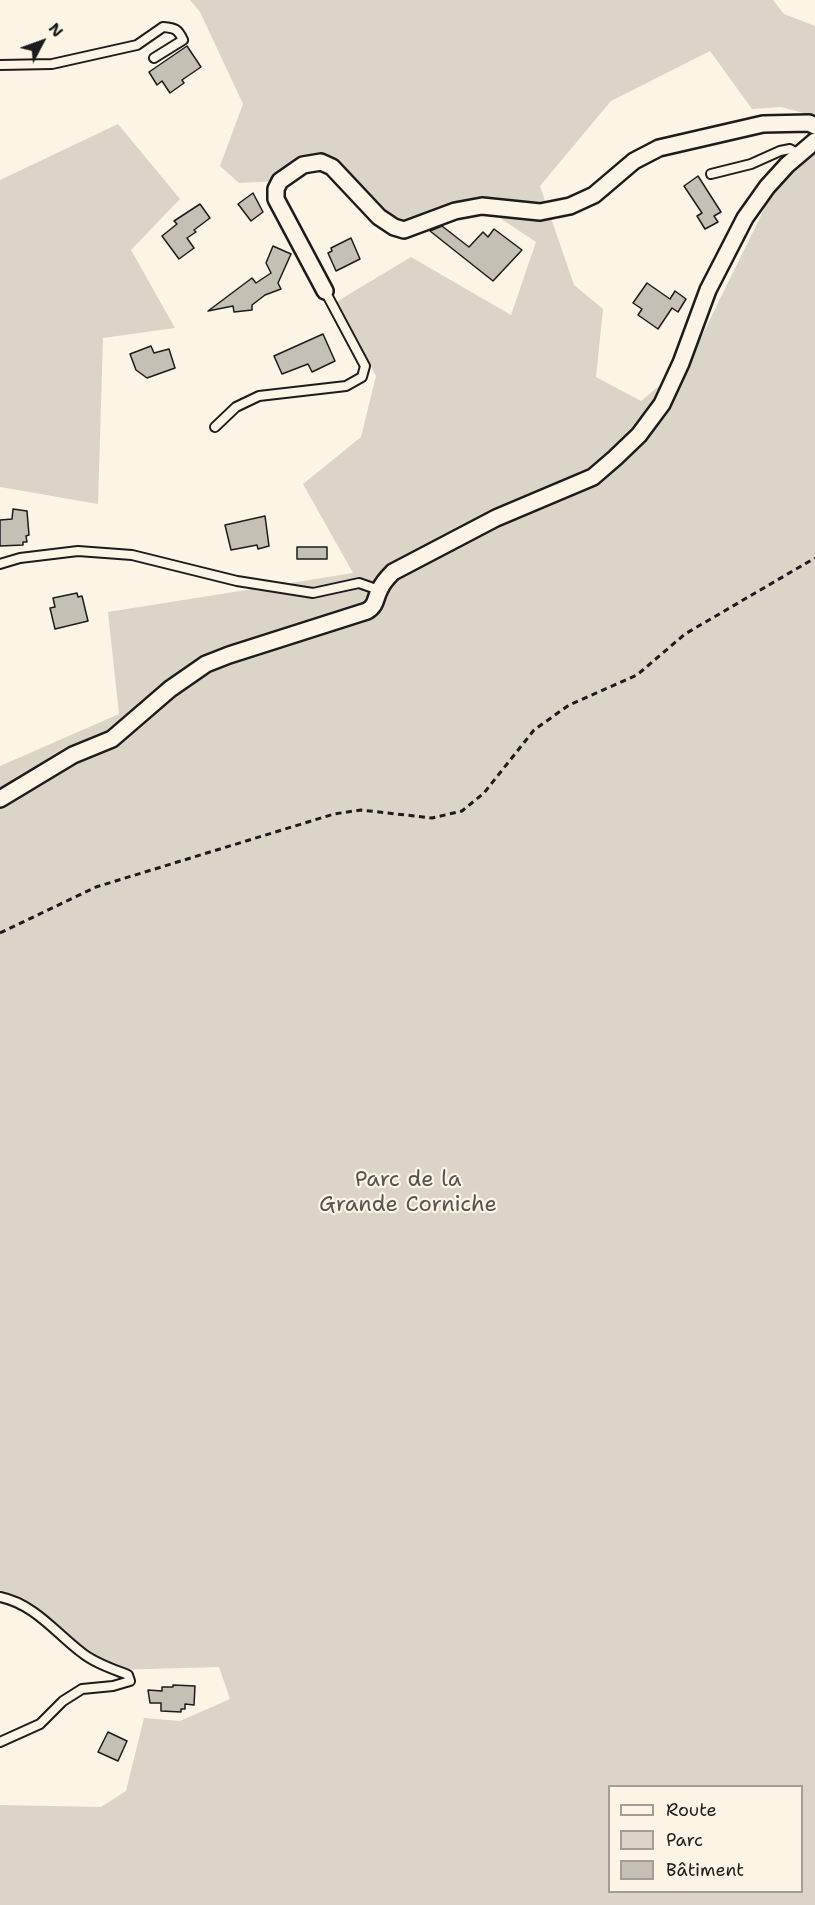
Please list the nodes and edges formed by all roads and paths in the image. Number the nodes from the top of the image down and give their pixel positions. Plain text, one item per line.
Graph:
1 (154, 58) dead end
2 (0, 65) edge
3 (815, 126) edge
4 (815, 141) edge
5 (798, 153) junction
6 (711, 174) dead end
7 (325, 291) joint
8 (215, 427) dead end
9 (815, 558) edge
10 (0, 564) edge
11 (379, 590) junction
12 (0, 799) edge
13 (0, 933) edge
14 (0, 1597) edge
15 (0, 1742) edge

1 - 2 lane
3 - 7 street
4 - 5 street
5 - 6 lane
5 - 11 street
7 - 8 lane
9 - 13 path
10 - 11 lane
11 - 12 street
14 - 15 lane

